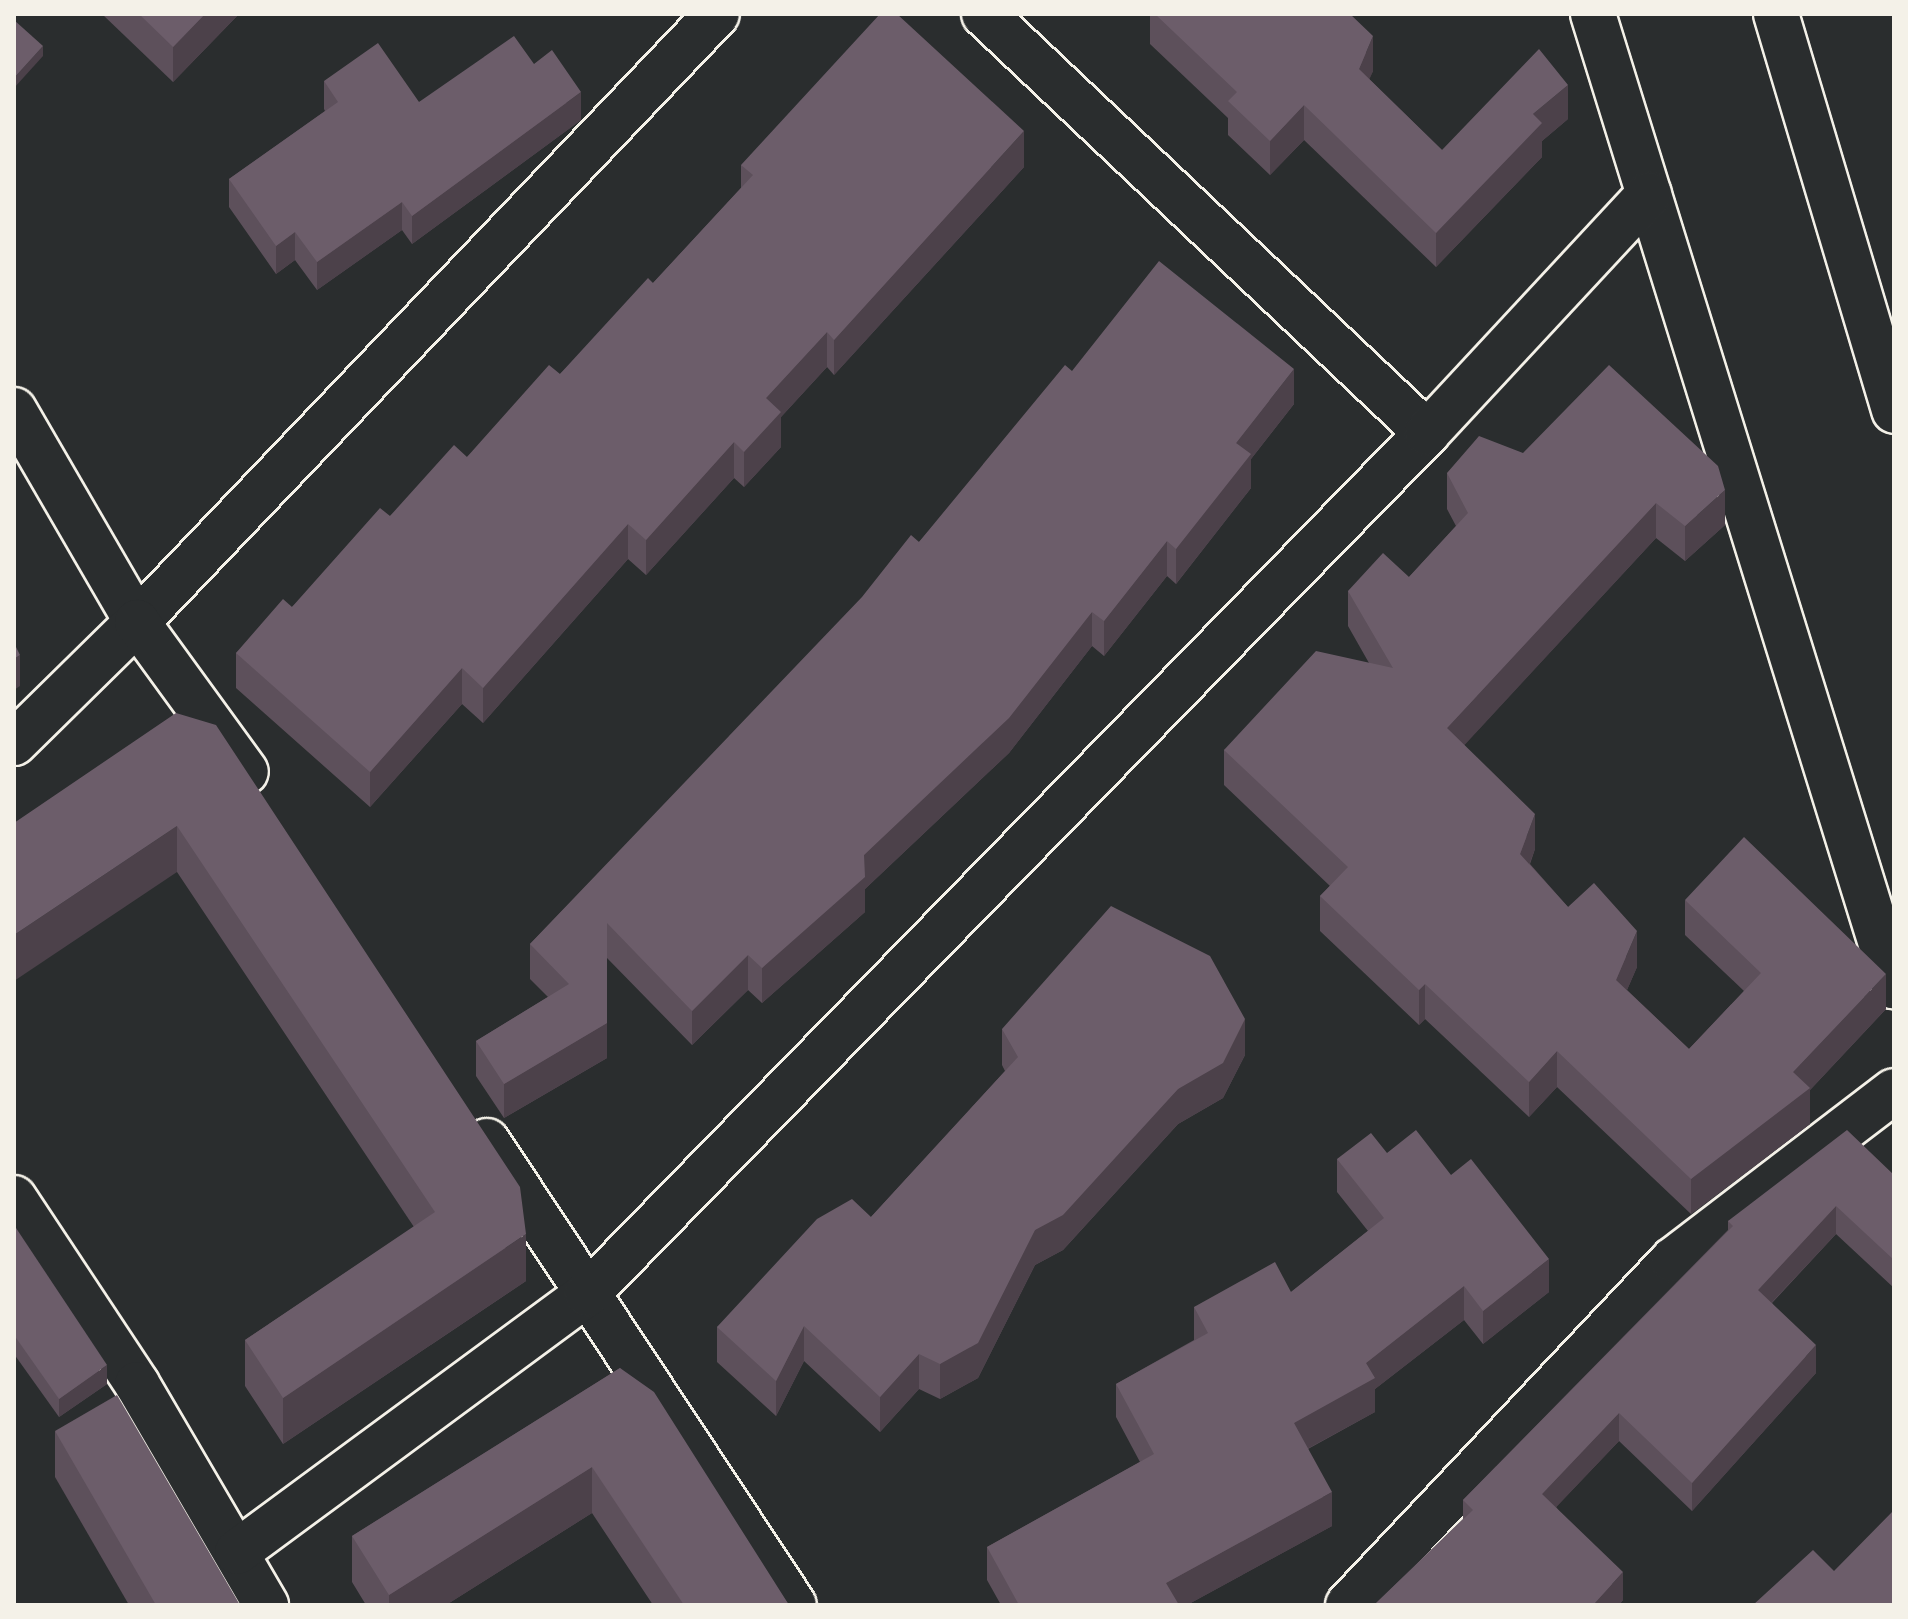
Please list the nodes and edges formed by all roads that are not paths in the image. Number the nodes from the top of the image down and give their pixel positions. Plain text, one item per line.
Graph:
1 (717, 14) edge
2 (984, 14) edge
3 (1593, 14) edge
4 (1776, 14) edge
5 (1649, 194) junction
6 (14, 410) edge
7 (1894, 411) edge
8 (1427, 433) junction
9 (137, 622) junction
10 (14, 743) edge
11 (269, 807) edge
12 (1894, 986) edge
13 (1894, 1091) edge
14 (467, 1110) edge
15 (14, 1198) edge
16 (587, 1294) junction
17 (237, 1552) junction
18 (266, 1605) edge
19 (794, 1605) edge
20 (1348, 1605) edge

1 - 9 street
2 - 8 street
3 - 5 street
4 - 7 street
5 - 8 street
5 - 12 street
6 - 9 street
8 - 16 street
9 - 10 street
9 - 11 street
13 - 20 street
14 - 16 street
15 - 17 street
16 - 17 street
16 - 19 street
17 - 18 street

